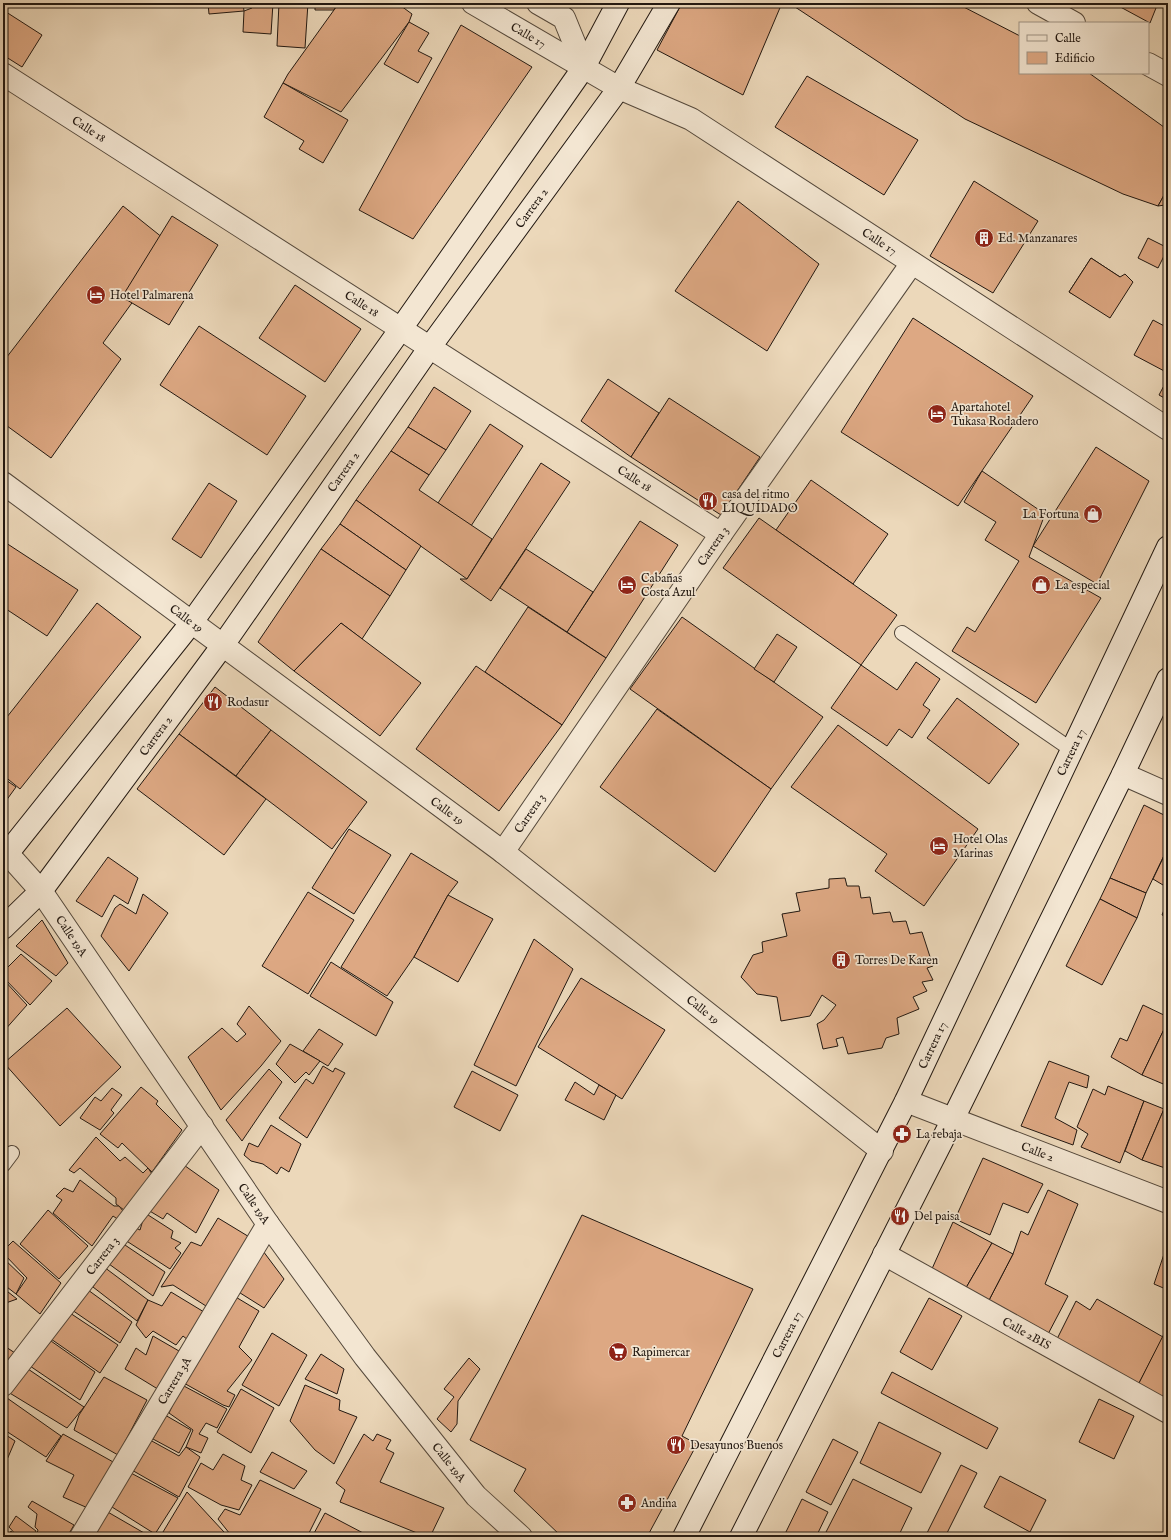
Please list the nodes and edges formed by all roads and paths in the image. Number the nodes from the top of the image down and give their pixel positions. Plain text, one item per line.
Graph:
1 (473, 3) edge
2 (538, 3) edge
3 (618, 3) edge
4 (669, 3) edge
5 (1038, 3) edge
6 (1072, 22) edge
7 (1149, 65) edge
8 (584, 67) junction
9 (3, 74) edge
10 (1168, 75) edge
11 (619, 88) junction
12 (912, 263) junction
13 (400, 330) junction
14 (430, 347) junction
15 (1168, 429) edge
16 (3, 483) edge
17 (721, 534) junction
18 (1168, 547) edge
19 (192, 622) junction
20 (902, 633) dead end
21 (223, 645) junction
22 (1168, 679) edge
23 (1072, 750) junction
24 (1123, 774) junction
25 (1168, 794) edge
26 (503, 852) junction
27 (6, 856) edge
28 (41, 891) junction
29 (3, 928) edge
30 (906, 1101) junction
31 (954, 1119) junction
32 (202, 1126) junction
33 (882, 1150) junction
34 (12, 1153) dead end
35 (3, 1165) edge
36 (1168, 1202) edge
37 (268, 1224) junction
38 (884, 1254) junction
39 (3, 1385) edge
40 (1168, 1412) edge
41 (81, 1537) edge
42 (521, 1537) edge
43 (684, 1537) edge
44 (741, 1537) edge

1 - 8 street, Calle 17
2 - 8 street
3 - 8 street
4 - 11 street, Carrera 2
5 - 6 street
7 - 10 street
8 - 11 street, Calle 17
8 - 13 street
9 - 13 street, Calle 18
11 - 12 street, Calle 17
11 - 14 street, Carrera 2
12 - 15 street, Calle 17
12 - 17 street, Carrera 3
13 - 14 street, Calle 18
13 - 19 street
14 - 17 street, Calle 18
14 - 21 street, Carrera 2
16 - 19 street, Calle 19
17 - 26 street, Carrera 3
18 - 23 street, Carrera 17
19 - 21 street, Calle 19
19 - 27 street
20 - 23 lane
21 - 26 street, Calle 19
21 - 28 street, Carrera 2
22 - 24 street
23 - 30 street, Carrera 17
24 - 25 street
24 - 31 street
26 - 33 street, Calle 19
27 - 28 street, Calle 19A
28 - 29 street, Carrera 2
28 - 32 street, Calle 19A
30 - 31 street, Calle 2
30 - 33 street, Carrera 17
31 - 36 street, Calle 2
31 - 38 street
32 - 37 street, Calle 19A
32 - 39 street, Carrera 3
33 - 43 street, Carrera 17
34 - 35 lane
37 - 41 street, Carrera 3A
37 - 42 street, Calle 19A
38 - 40 street, Calle 2BIS
38 - 44 street

